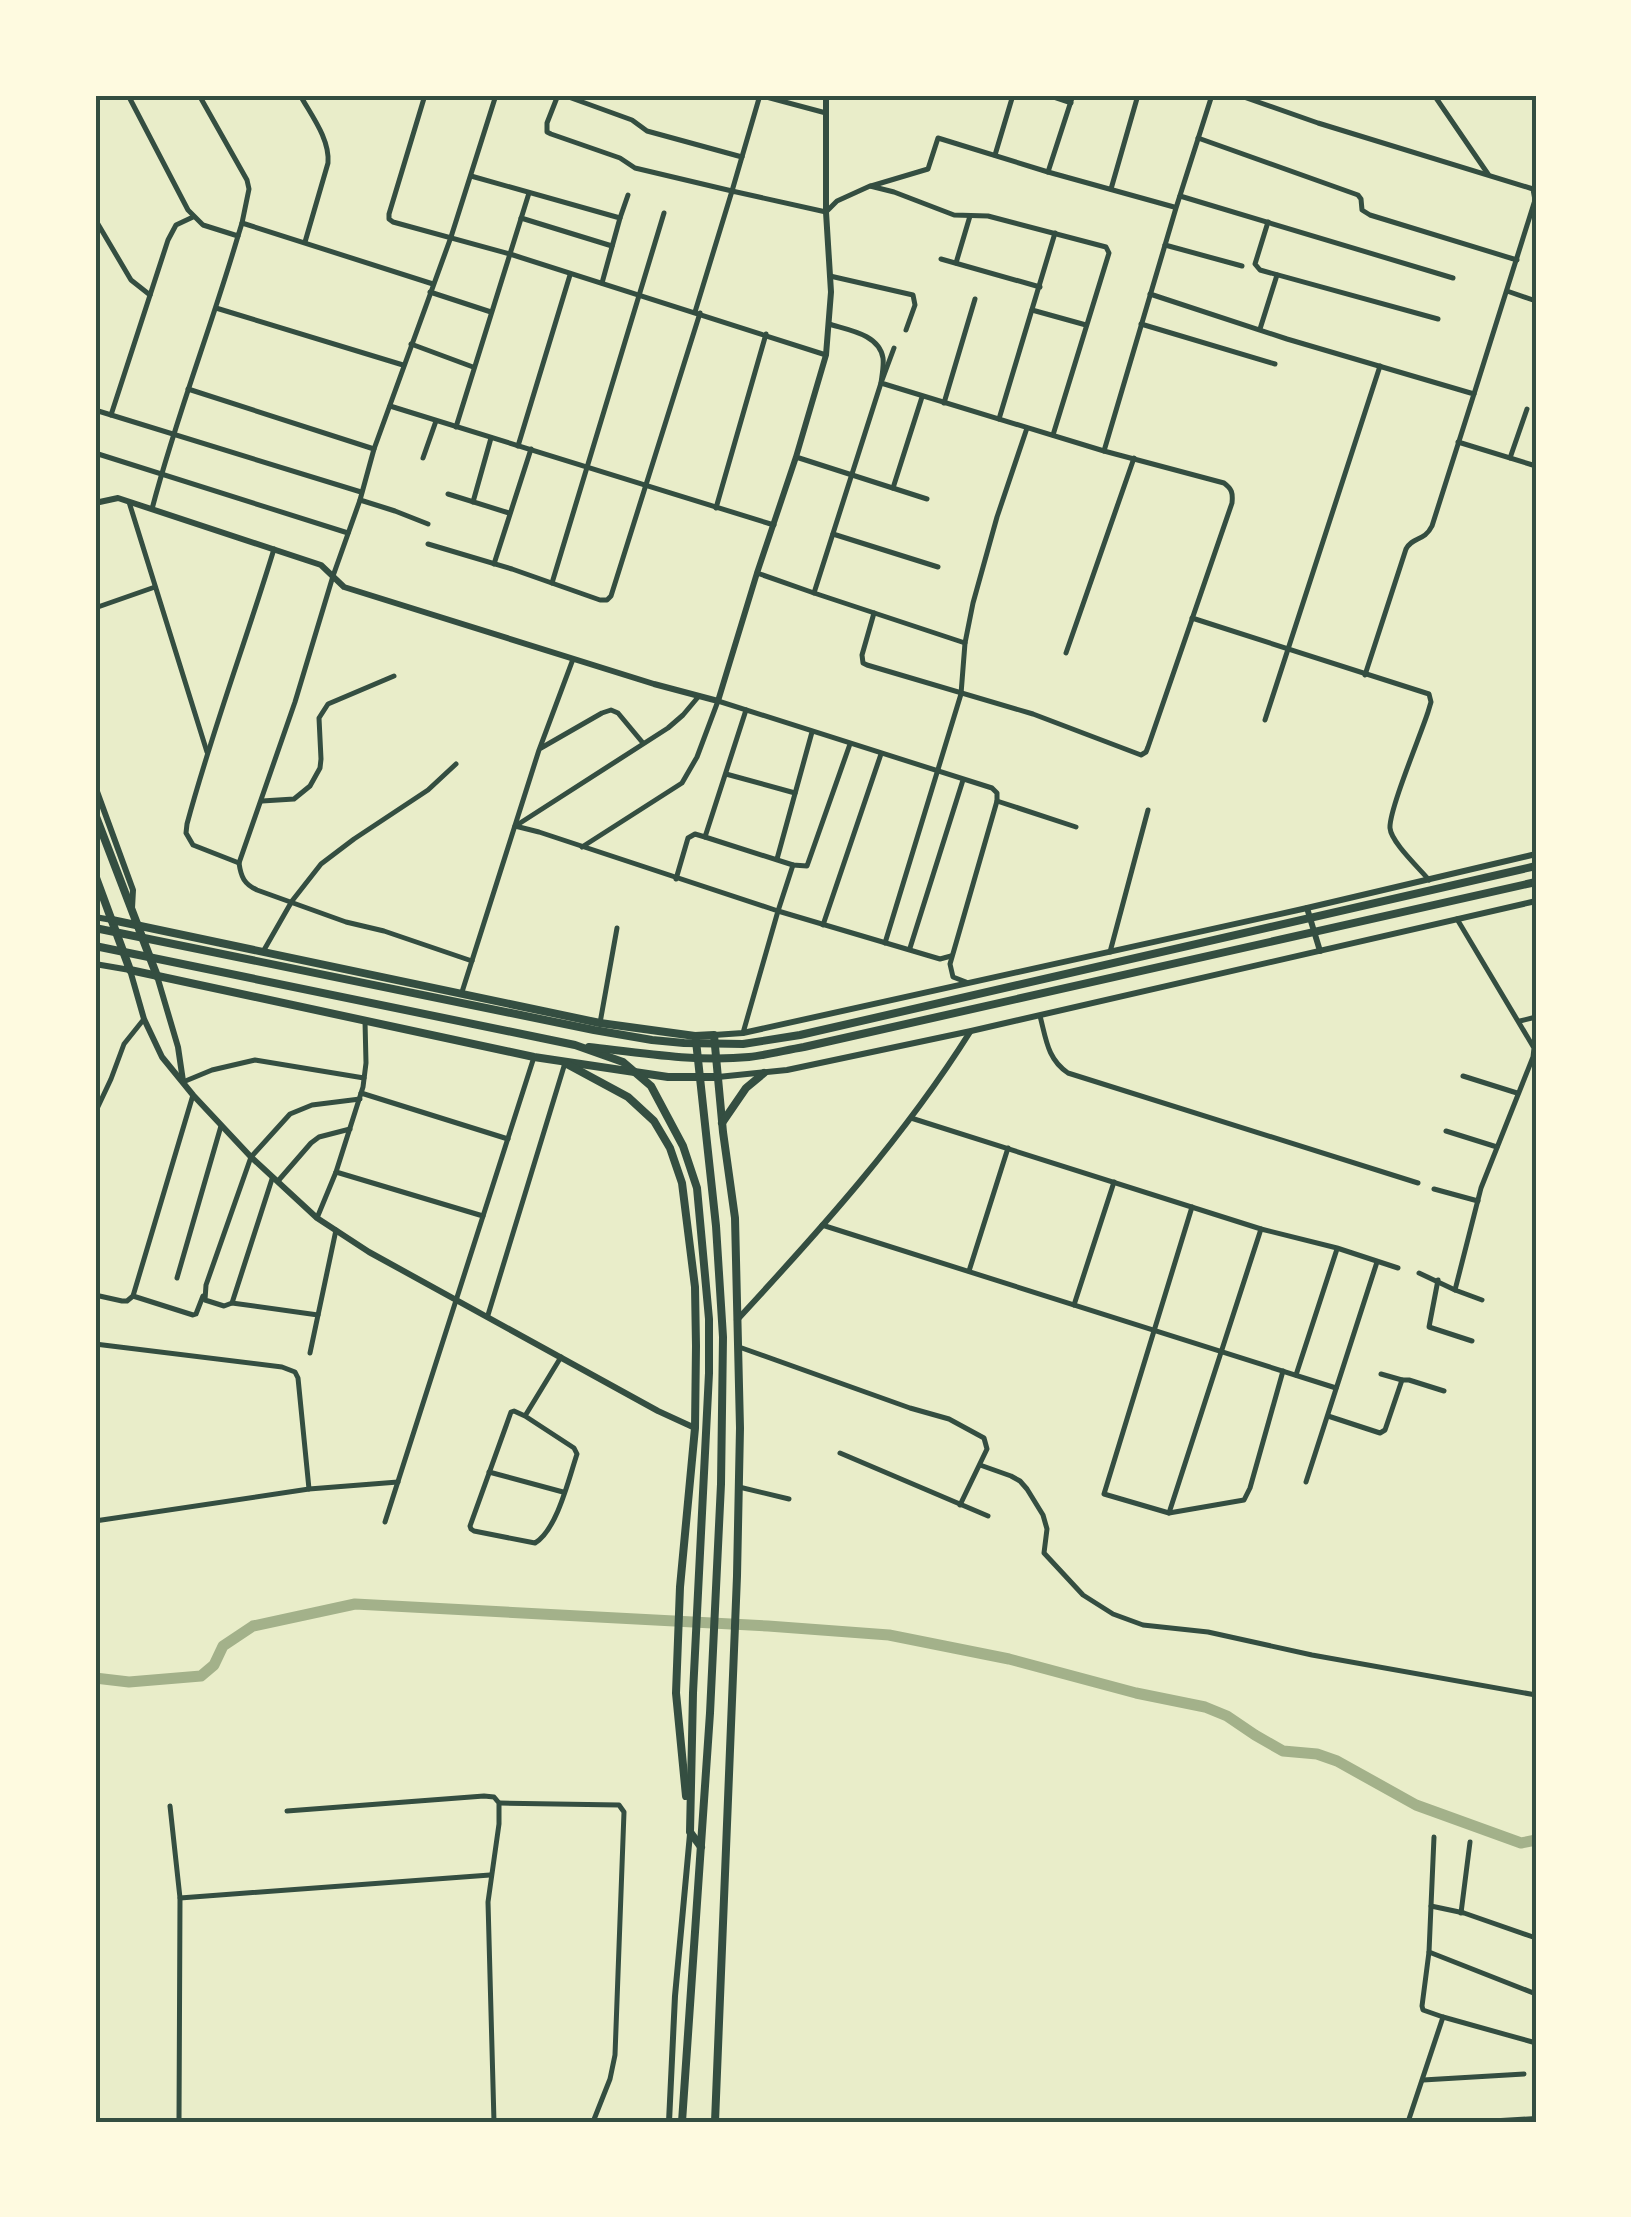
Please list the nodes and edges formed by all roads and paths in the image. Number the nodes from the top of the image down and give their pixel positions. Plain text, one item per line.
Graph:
1 (128, 95) edge
2 (199, 95) edge
3 (300, 95) edge
4 (425, 95) edge
5 (496, 95) edge
6 (561, 95) edge
7 (759, 95) edge
8 (826, 95) edge
9 (1013, 95) edge
10 (1047, 95) edge
11 (1138, 95) edge
12 (1212, 95) edge
13 (1238, 95) edge
14 (1434, 95) edge
15 (1072, 99) edge
16 (826, 114) junction
17 (1198, 138) junction
18 (995, 155) junction
19 (742, 157) junction
20 (1048, 172) junction
21 (1488, 174) junction
22 (470, 176) junction
23 (870, 186) junction
24 (1111, 189) junction
25 (732, 191) junction
26 (530, 193) junction
27 (628, 196) dead end
28 (1180, 196) junction
29 (1176, 208) junction
30 (826, 212) junction
31 (664, 213) dead end
32 (193, 216) junction
33 (970, 216) junction
34 (521, 218) junction
35 (620, 218) junction
36 (95, 220) edge
37 (1268, 222) junction
38 (242, 223) junction
39 (1055, 233) junction
40 (238, 236) junction
41 (451, 237) junction
42 (304, 243) junction
43 (1164, 245) junction
44 (612, 246) junction
45 (510, 254) junction
46 (941, 259) dead end
47 (1517, 260) junction
48 (956, 263) junction
49 (1242, 266) dead end
50 (570, 275) junction
51 (1276, 275) junction
52 (830, 276) junction
53 (1453, 278) dead end
54 (434, 284) junction
55 (602, 284) junction
56 (1040, 287) junction
57 (1507, 290) junction
58 (430, 292) junction
59 (640, 294) junction
60 (1150, 294) junction
61 (150, 295) junction
62 (976, 299) dead end
63 (1536, 301) edge
64 (216, 308) junction
65 (1032, 310) junction
66 (491, 312) junction
67 (697, 313) junction
68 (1438, 319) dead end
69 (828, 324) junction
70 (1141, 324) junction
71 (1086, 325) junction
72 (906, 330) dead end
73 (1260, 330) junction
74 (766, 334) junction
75 (411, 344) junction
76 (894, 348) dead end
77 (826, 355) junction
78 (1275, 364) dead end
79 (403, 366) junction
80 (1380, 366) junction
81 (473, 367) junction
82 (881, 383) junction
83 (188, 390) junction
84 (1474, 394) junction
85 (922, 397) junction
86 (944, 403) junction
87 (389, 406) junction
88 (1527, 409) dead end
89 (95, 410) edge
90 (112, 415) junction
91 (999, 419) junction
92 (436, 421) junction
93 (456, 427) junction
94 (1027, 428) junction
95 (174, 434) junction
96 (1053, 435) junction
97 (491, 438) junction
98 (1458, 442) junction
99 (518, 446) junction
100 (374, 449) junction
101 (531, 450) junction
102 (1104, 451) junction
103 (95, 453) edge
104 (796, 456) junction
105 (423, 458) dead end
106 (1134, 458) junction
107 (1510, 458) junction
108 (1536, 466) edge
109 (586, 468) junction
110 (162, 472) junction
111 (853, 474) junction
112 (645, 484) junction
113 (893, 488) junction
114 (448, 494) dead end
115 (361, 496) junction
116 (928, 499) dead end
117 (129, 502) junction
118 (473, 502) junction
119 (95, 503) edge
120 (716, 508) junction
121 (152, 510) junction
122 (509, 514) junction
123 (428, 524) dead end
124 (774, 525) junction
125 (348, 533) junction
126 (833, 534) junction
127 (428, 544) dead end
128 (274, 548) junction
129 (494, 564) junction
130 (938, 568) dead end
131 (757, 573) junction
132 (334, 576) junction
133 (552, 583) junction
134 (155, 588) junction
135 (814, 594) junction
136 (95, 608) edge
137 (874, 614) junction
138 (1192, 618) junction
139 (965, 643) junction
140 (1286, 648) junction
141 (1066, 652) dead end
142 (573, 658) junction
143 (1365, 675) junction
144 (394, 676) dead end
145 (961, 694) junction
146 (699, 696) junction
147 (718, 701) junction
148 (746, 710) junction
149 (1265, 720) dead end
150 (812, 732) junction
151 (643, 743) junction
152 (850, 744) junction
153 (538, 750) junction
154 (208, 754) junction
155 (881, 754) junction
156 (456, 764) dead end
157 (937, 771) junction
158 (726, 774) junction
159 (963, 780) junction
160 (95, 786) edge
161 (796, 793) junction
162 (261, 801) junction
163 (997, 802) junction
164 (1148, 810) dead end
165 (95, 814) edge
166 (515, 826) junction
167 (1076, 827) dead end
168 (705, 838) junction
169 (582, 846) junction
170 (1536, 854) edge
171 (777, 860) junction
172 (239, 864) junction
173 (793, 864) junction
174 (1536, 866) edge
175 (95, 875) edge
176 (676, 879) junction
177 (1429, 880) junction
178 (1536, 882) edge
179 (98, 888) edge
180 (1536, 900) edge
181 (292, 901) junction
182 (1307, 908) junction
183 (132, 911) junction
184 (778, 911) junction
185 (95, 917) edge
186 (1457, 919) junction
187 (112, 920) junction
188 (823, 924) junction
189 (138, 927) junction
190 (95, 928) edge
191 (618, 928) dead end
192 (884, 942) junction
193 (95, 946) edge
194 (910, 950) junction
195 (1320, 951) junction
196 (1110, 952) junction
197 (262, 954) junction
198 (952, 956) junction
199 (472, 961) junction
200 (95, 964) edge
201 (130, 970) junction
202 (157, 976) junction
203 (969, 984) junction
204 (461, 995) junction
205 (1040, 1016) junction
206 (1536, 1017) edge
207 (144, 1018) junction
208 (365, 1021) junction
209 (1518, 1022) junction
210 (600, 1023) junction
211 (970, 1032) junction
212 (743, 1033) junction
213 (714, 1035) junction
214 (695, 1036) junction
215 (575, 1045) junction
216 (534, 1058) junction
217 (565, 1063) junction
218 (764, 1073) junction
219 (1463, 1076) dead end
220 (718, 1077) junction
221 (364, 1078) junction
222 (701, 1078) junction
223 (184, 1082) junction
224 (1518, 1094) junction
225 (193, 1095) junction
226 (360, 1096) junction
227 (98, 1100) edge
228 (95, 1113) edge
229 (911, 1118) junction
230 (722, 1124) junction
231 (221, 1126) junction
232 (350, 1129) junction
233 (1446, 1130) dead end
234 (508, 1140) junction
235 (1497, 1147) junction
236 (1008, 1148) junction
237 (251, 1158) junction
238 (336, 1172) junction
239 (275, 1180) junction
240 (1114, 1182) junction
241 (1418, 1183) dead end
242 (1434, 1189) dead end
243 (1478, 1201) junction
244 (1192, 1206) junction
245 (483, 1216) junction
246 (317, 1218) junction
247 (822, 1225) junction
248 (1261, 1229) junction
249 (336, 1230) junction
250 (1338, 1248) junction
251 (1377, 1262) junction
252 (1398, 1268) dead end
253 (969, 1271) junction
254 (1419, 1273) dead end
255 (177, 1278) dead end
256 (1438, 1280) junction
257 (1455, 1290) junction
258 (95, 1295) edge
259 (133, 1296) junction
260 (204, 1296) junction
261 (456, 1299) junction
262 (1482, 1300) dead end
263 (232, 1303) junction
264 (1074, 1305) junction
265 (319, 1315) junction
266 (488, 1316) junction
267 (737, 1320) junction
268 (1154, 1330) junction
269 (1472, 1341) dead end
270 (95, 1344) edge
271 (736, 1346) junction
272 (1222, 1351) junction
273 (310, 1353) dead end
274 (562, 1357) junction
275 (1283, 1370) junction
276 (1296, 1374) junction
277 (1381, 1374) dead end
278 (1402, 1380) junction
279 (1336, 1388) junction
280 (1444, 1391) dead end
281 (525, 1416) junction
282 (1328, 1416) junction
283 (695, 1428) junction
284 (840, 1453) dead end
285 (980, 1464) junction
286 (489, 1472) junction
287 (398, 1482) junction
288 (1306, 1482) dead end
289 (739, 1486) junction
290 (309, 1490) junction
291 (564, 1492) junction
292 (789, 1499) dead end
293 (960, 1504) junction
294 (1169, 1513) junction
295 (988, 1516) dead end
296 (95, 1521) edge
297 (385, 1522) dead end
298 (1536, 1695) edge
299 (500, 1802) junction
300 (170, 1806) dead end
301 (287, 1811) dead end
302 (690, 1832) junction
303 (1434, 1837) dead end
304 (1470, 1842) dead end
305 (701, 1847) junction
306 (490, 1875) junction
307 (180, 1898) junction
308 (1432, 1906) junction
309 (1460, 1913) junction
310 (1536, 1938) edge
311 (1429, 1952) junction
312 (1536, 1994) edge
313 (1442, 2017) junction
314 (1536, 2043) edge
315 (1524, 2074) dead end
316 (1423, 2080) junction
317 (1536, 2118) edge
318 (1508, 2121) edge
319 (179, 2122) edge
320 (494, 2122) edge
321 (593, 2122) edge
322 (669, 2122) edge
323 (682, 2122) edge
324 (715, 2122) edge
325 (1408, 2122) edge
326 (1484, 2122) edge

1 - 32 street
2 - 38 street
3 - 42 street
4 - 41 street
5 - 22 street
6 - 19 street
6 - 25 street
7 - 16 street
7 - 19 street
8 - 16 street
9 - 18 street
10 - 15 street
11 - 24 street
12 - 17 street
13 - 21 street
14 - 21 street
15 - 20 street
16 - 30 street
17 - 28 street
17 - 47 street
18 - 20 street
18 - 23 street
19 - 25 street
20 - 24 street
21 - 47 street
22 - 26 street
22 - 41 street
23 - 30 street
23 - 33 street
24 - 29 street
25 - 30 street
25 - 67 street
26 - 34 street
26 - 35 street
27 - 35 street
28 - 29 street
28 - 37 street
29 - 43 street
30 - 52 street
31 - 59 street
32 - 40 street
32 - 61 street
33 - 39 street
33 - 48 street
34 - 44 street
34 - 45 street
35 - 44 street
36 - 61 street
37 - 51 street
37 - 53 street
38 - 40 street
38 - 42 street
39 - 56 street
39 - 71 street
40 - 64 street
41 - 45 street
41 - 54 street
42 - 54 street
43 - 49 street
43 - 60 street
44 - 55 street
45 - 50 street
45 - 66 street
46 - 48 street
47 - 57 street
48 - 56 street
50 - 55 street
50 - 99 street
51 - 68 street
51 - 73 street
52 - 69 street
52 - 72 street
54 - 58 street
55 - 59 street
56 - 65 street
57 - 63 street
57 - 84 street
58 - 66 street
58 - 75 street
59 - 67 street
59 - 109 street
60 - 70 street
60 - 73 street
61 - 90 street
62 - 86 street
64 - 79 street
64 - 83 street
65 - 71 street
65 - 91 street
66 - 81 street
67 - 74 street
67 - 112 street
69 - 77 street
69 - 82 street
70 - 78 street
70 - 102 street
71 - 96 street
73 - 80 street
74 - 77 street
74 - 120 street
75 - 79 street
75 - 81 street
76 - 82 street
77 - 104 street
79 - 87 street
80 - 84 street
80 - 140 street
81 - 93 street
82 - 85 street
82 - 111 street
83 - 95 street
83 - 100 street
84 - 98 street
85 - 86 street
85 - 113 street
86 - 91 street
87 - 92 street
87 - 100 street
88 - 107 street
89 - 90 street
90 - 95 street
91 - 94 street
92 - 93 street
92 - 105 street
93 - 97 street
94 - 96 street
94 - 139 street
95 - 110 street
95 - 115 street
96 - 102 street
97 - 99 street
97 - 118 street
98 - 107 street
98 - 143 street
99 - 101 street
100 - 115 street
101 - 109 street
101 - 122 street
102 - 106 street
103 - 110 street
104 - 111 street
104 - 124 street
106 - 138 street
106 - 141 street
107 - 108 street
109 - 112 street
109 - 133 street
110 - 121 street
110 - 125 street
111 - 113 street
111 - 126 street
112 - 120 street
112 - 133 street
113 - 116 street
114 - 118 street
115 - 123 street
115 - 125 street
117 - 119 street
117 - 121 street
117 - 134 street
118 - 122 street
120 - 124 street
121 - 128 street
122 - 129 street
124 - 131 street
125 - 132 street
126 - 130 street
126 - 135 street
127 - 129 street
128 - 132 street
128 - 154 street
129 - 133 street
131 - 135 street
131 - 147 street
132 - 142 street
132 - 162 street
134 - 136 street
134 - 154 street
135 - 137 street
137 - 139 street
137 - 145 street
138 - 140 street
138 - 145 street
139 - 145 street
140 - 143 street
140 - 149 street
142 - 146 street
142 - 153 street
143 - 177 street
144 - 162 street
145 - 157 street
146 - 147 street
146 - 151 street
147 - 148 street
147 - 169 street
148 - 150 street
148 - 158 street
150 - 152 street
150 - 161 street
151 - 153 street
151 - 166 street
152 - 155 street
152 - 173 street
153 - 166 street
154 - 172 street
155 - 157 street
155 - 188 street
156 - 181 street
157 - 159 street
157 - 192 street
158 - 161 street
158 - 168 street
159 - 163 street
159 - 194 street
160 - 183 street
161 - 171 street
162 - 172 street
163 - 167 street
163 - 198 street
164 - 196 street
165 - 183 highway
166 - 169 street
166 - 199 street
168 - 171 street
168 - 176 street
169 - 176 street
170 - 177 street
171 - 173 street
172 - 181 street
173 - 184 street
174 - 190 highway
175 - 179 highway
176 - 184 street
177 - 182 street
178 - 215 highway
179 - 187 highway
180 - 186 street
181 - 197 street
181 - 199 street
182 - 195 street
182 - 196 street
183 - 189 highway
184 - 188 street
184 - 212 street
185 - 187 street
186 - 195 street
186 - 209 street
187 - 189 highway
187 - 201 highway
188 - 192 street
189 - 197 highway
189 - 202 highway
191 - 210 street
192 - 194 street
193 - 215 highway
194 - 198 street
195 - 205 street
196 - 203 street
197 - 204 highway
198 - 203 street
199 - 204 street
200 - 201 street
201 - 202 highway
201 - 207 street
202 - 208 highway
202 - 223 street
203 - 212 street
204 - 210 highway
205 - 211 street
205 - 241 street
206 - 209 street
207 - 223 street
207 - 227 street
208 - 216 highway
208 - 221 street
209 - 224 street
210 - 214 highway
211 - 218 street
211 - 229 street
212 - 213 street
213 - 214 highway
213 - 220 highway
214 - 222 highway
215 - 302 highway
216 - 217 highway
216 - 234 street
217 - 222 highway
217 - 266 street
217 - 283 highway
218 - 220 street
218 - 230 highway
219 - 224 street
220 - 222 highway
220 - 230 highway
221 - 223 street
221 - 226 street
222 - 305 highway
223 - 225 street
224 - 235 street
225 - 231 street
225 - 259 street
226 - 232 street
226 - 234 street
226 - 237 street
227 - 228 street
229 - 236 street
229 - 247 street
230 - 267 highway
231 - 237 street
231 - 255 street
232 - 238 street
232 - 239 street
233 - 235 street
234 - 245 street
235 - 243 street
236 - 240 street
236 - 253 street
237 - 239 street
237 - 260 street
238 - 245 street
238 - 246 street
239 - 246 street
239 - 263 street
240 - 244 street
240 - 264 street
242 - 243 street
243 - 257 street
244 - 248 street
244 - 268 street
245 - 261 street
246 - 249 street
247 - 253 street
247 - 267 street
248 - 250 street
248 - 272 street
249 - 261 street
249 - 265 street
250 - 251 street
250 - 276 street
251 - 252 street
251 - 279 street
253 - 264 street
254 - 256 street
256 - 257 street
256 - 269 street
257 - 262 street
258 - 259 street
259 - 260 street
260 - 263 street
261 - 266 street
261 - 287 street
263 - 265 street
264 - 268 street
265 - 273 street
266 - 274 street
267 - 271 highway
268 - 272 street
268 - 294 street
270 - 290 street
271 - 285 street
271 - 289 highway
272 - 275 street
272 - 294 street
274 - 281 street
274 - 283 street
275 - 276 street
275 - 294 street
276 - 279 street
277 - 278 street
278 - 280 street
278 - 282 street
279 - 282 street
281 - 286 street
281 - 291 street
282 - 288 street
283 - 302 highway
284 - 293 street
285 - 293 street
285 - 298 street
286 - 291 street
286 - 291 street
287 - 290 street
287 - 297 street
289 - 292 street
289 - 324 highway
290 - 296 street
293 - 295 street
299 - 301 street
299 - 306 street
299 - 321 street
300 - 307 street
302 - 305 highway
302 - 322 street
303 - 308 street
304 - 309 street
305 - 323 highway
306 - 307 street
306 - 320 street
307 - 319 street
308 - 309 street
308 - 311 street
309 - 310 street
311 - 312 street
311 - 313 street
313 - 314 street
313 - 316 street
315 - 316 street
316 - 325 street
317 - 318 street
318 - 326 street

